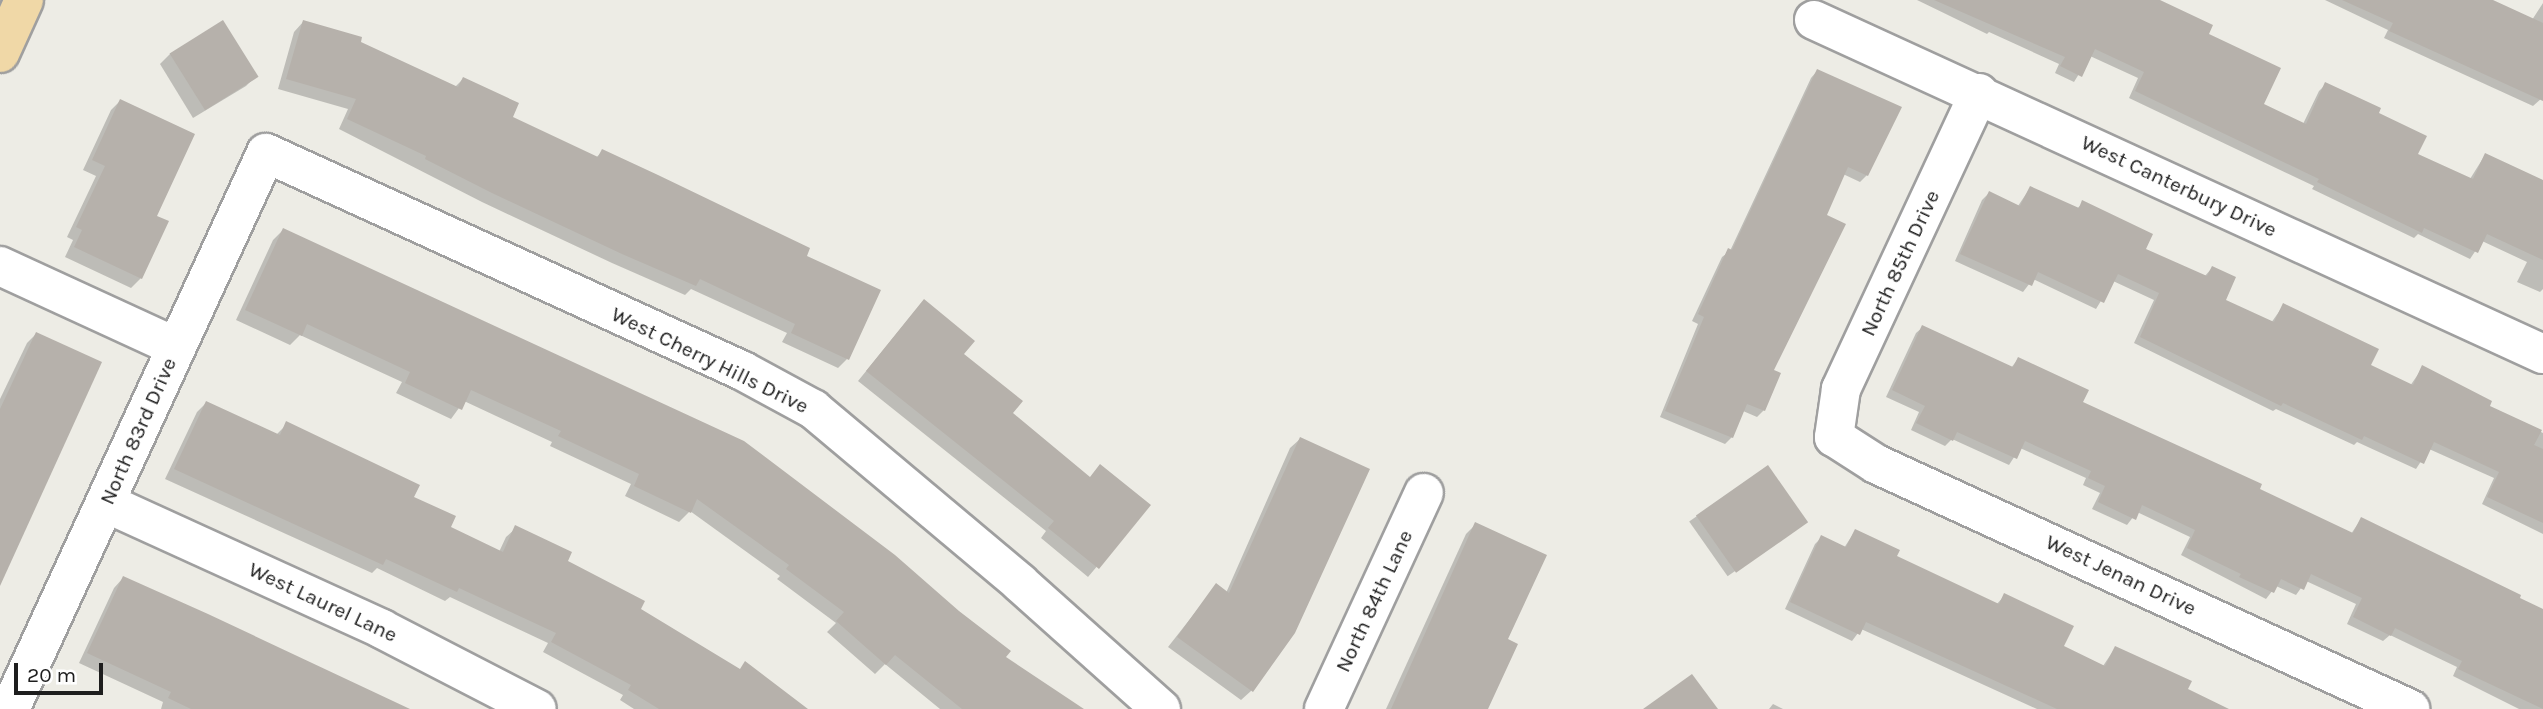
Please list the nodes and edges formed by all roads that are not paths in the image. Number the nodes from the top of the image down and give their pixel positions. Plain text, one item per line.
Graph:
1 (24, 0) edge
2 (1814, 20) dead end
3 (0, 53) edge
4 (1979, 93) junction
5 (266, 153) joint
6 (0, 266) edge
7 (176, 347) junction
8 (2543, 354) edge
9 (1834, 437) joint
10 (1424, 493) dead end
11 (106, 503) junction
12 (10, 709) edge
13 (537, 709) edge
14 (1161, 709) edge
15 (1324, 709) edge
16 (2410, 709) edge

1 - 3 main road
2 - 4 street, West Canterbury Drive
4 - 8 street, West Canterbury Drive
4 - 9 street, North 85th Drive
5 - 7 street, North 83rd Drive
5 - 14 street, West Cherry Hills Drive
6 - 7 street
7 - 11 street, North 83rd Drive
9 - 16 street, West Jenan Drive
10 - 15 street, North 84th Lane
11 - 12 street, North 83rd Drive
11 - 13 street, West Laurel Lane

